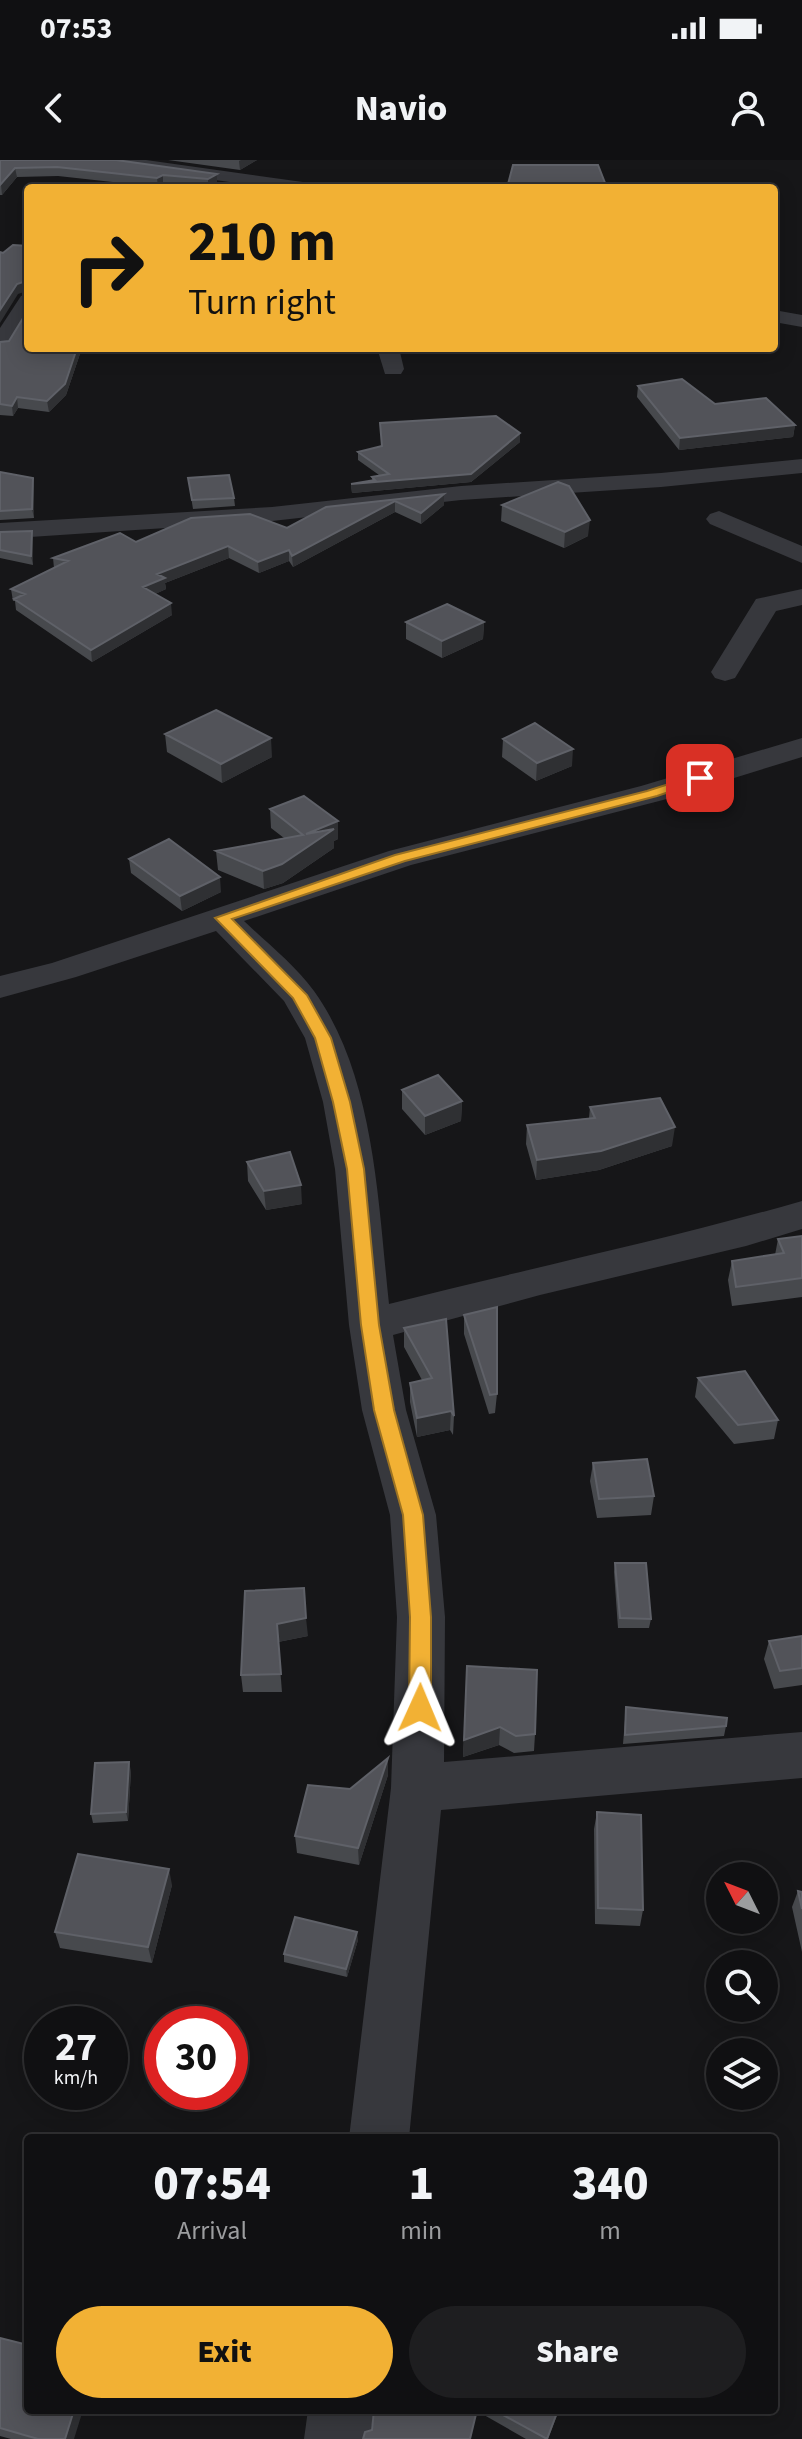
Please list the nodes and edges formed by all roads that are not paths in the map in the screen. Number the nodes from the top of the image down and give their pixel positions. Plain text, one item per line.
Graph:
1 (108, 160) edge
2 (96, 179) edge
3 (281, 184) edge
4 (24, 306) edge
5 (778, 317) edge
6 (802, 321) edge
7 (0, 345) edge
8 (802, 466) edge
9 (719, 519) dead end
10 (0, 531) edge
11 (802, 555) edge
12 (802, 597) edge
13 (725, 672) dead end
14 (802, 747) edge
15 (222, 918) junction
16 (0, 987) edge
17 (802, 1215) edge
18 (370, 1325) junction
19 (802, 1755) edge
20 (417, 1788) junction
21 (379, 2134) edge
22 (340, 2414) edge
23 (337, 2439) edge

1 - 2 street
1 - 3 street
4 - 7 street
5 - 6 street
8 - 10 street
9 - 11 street
12 - 13 street
14 - 15 street
15 - 16 street
15 - 18 street
17 - 18 street
18 - 20 street
19 - 20 street
20 - 21 street
22 - 23 street

